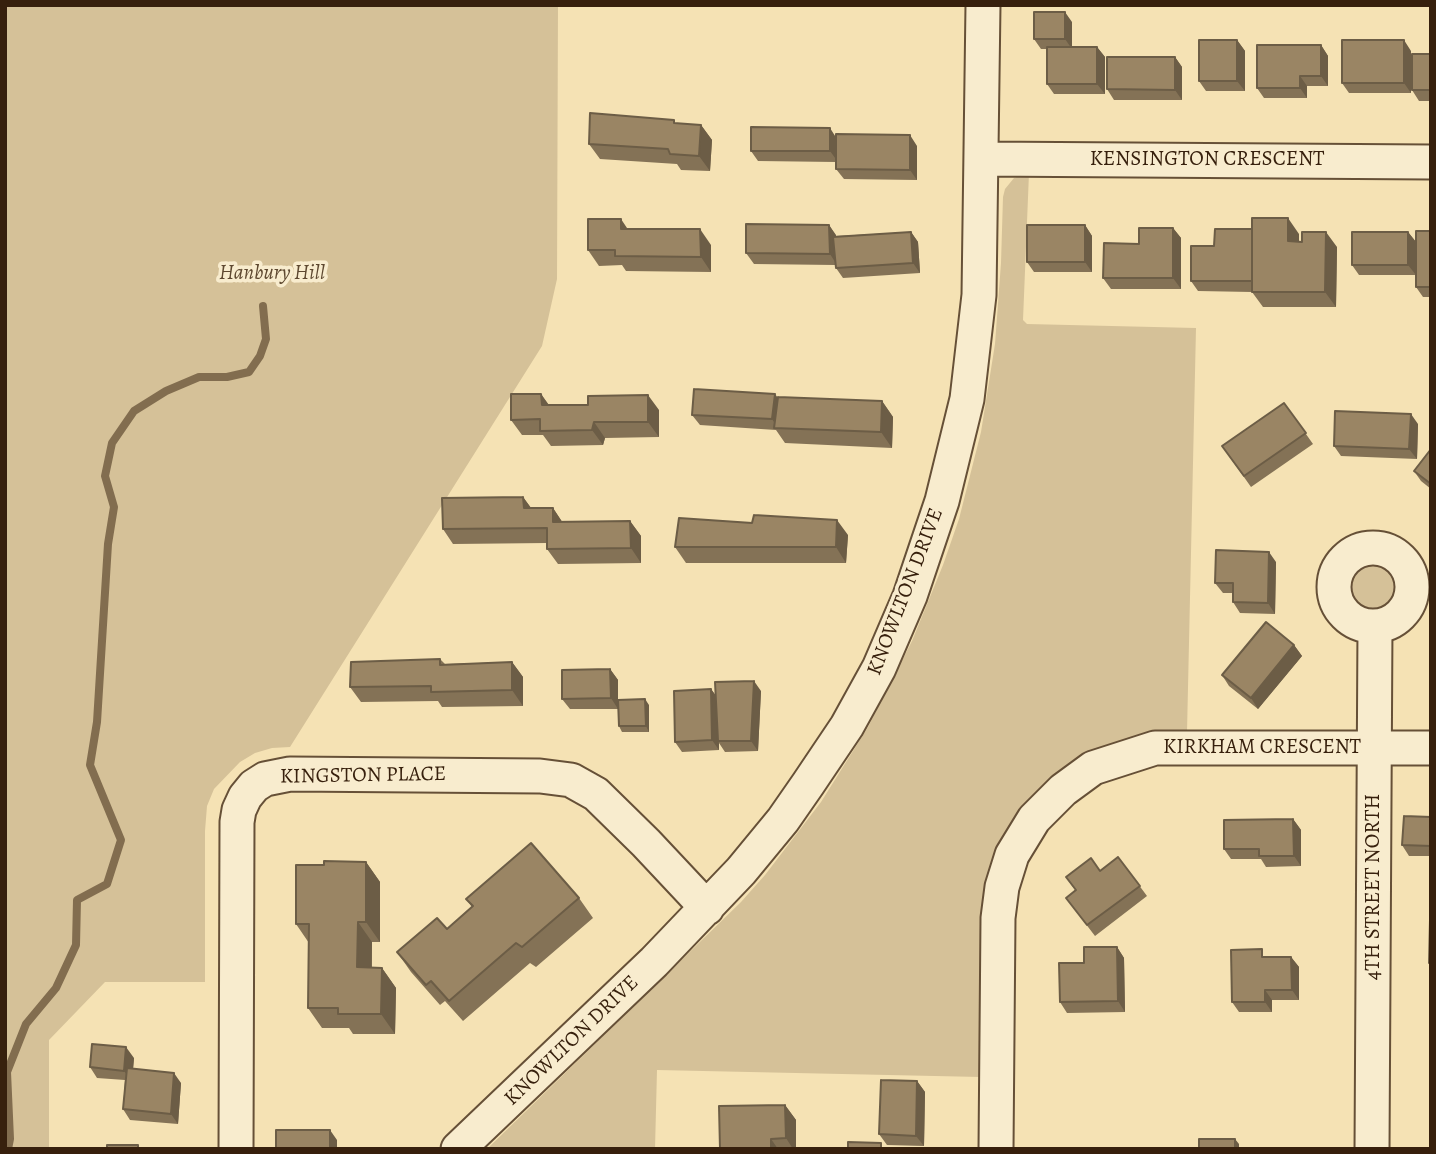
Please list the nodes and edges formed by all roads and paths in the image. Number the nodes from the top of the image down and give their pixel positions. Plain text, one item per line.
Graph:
1 (983, 5) edge
2 (983, 159) junction
3 (1431, 162) edge
4 (1375, 626) dead end
5 (1375, 748) junction
6 (1431, 748) edge
7 (707, 908) junction
8 (236, 1149) edge
9 (458, 1149) edge
10 (996, 1149) edge
11 (1372, 1149) edge

1 - 2 street, KNOWLTON DRIVE
2 - 3 street, KENSINGTON CRESCENT
2 - 7 street, KNOWLTON DRIVE
4 - 5 street, 4TH STREET NORTH
5 - 6 street, KIRKHAM CRESCENT
5 - 10 street, KIRKHAM CRESCENT
5 - 11 street, 4TH STREET NORTH
7 - 8 street, KINGSTON PLACE
7 - 9 street, KNOWLTON DRIVE

